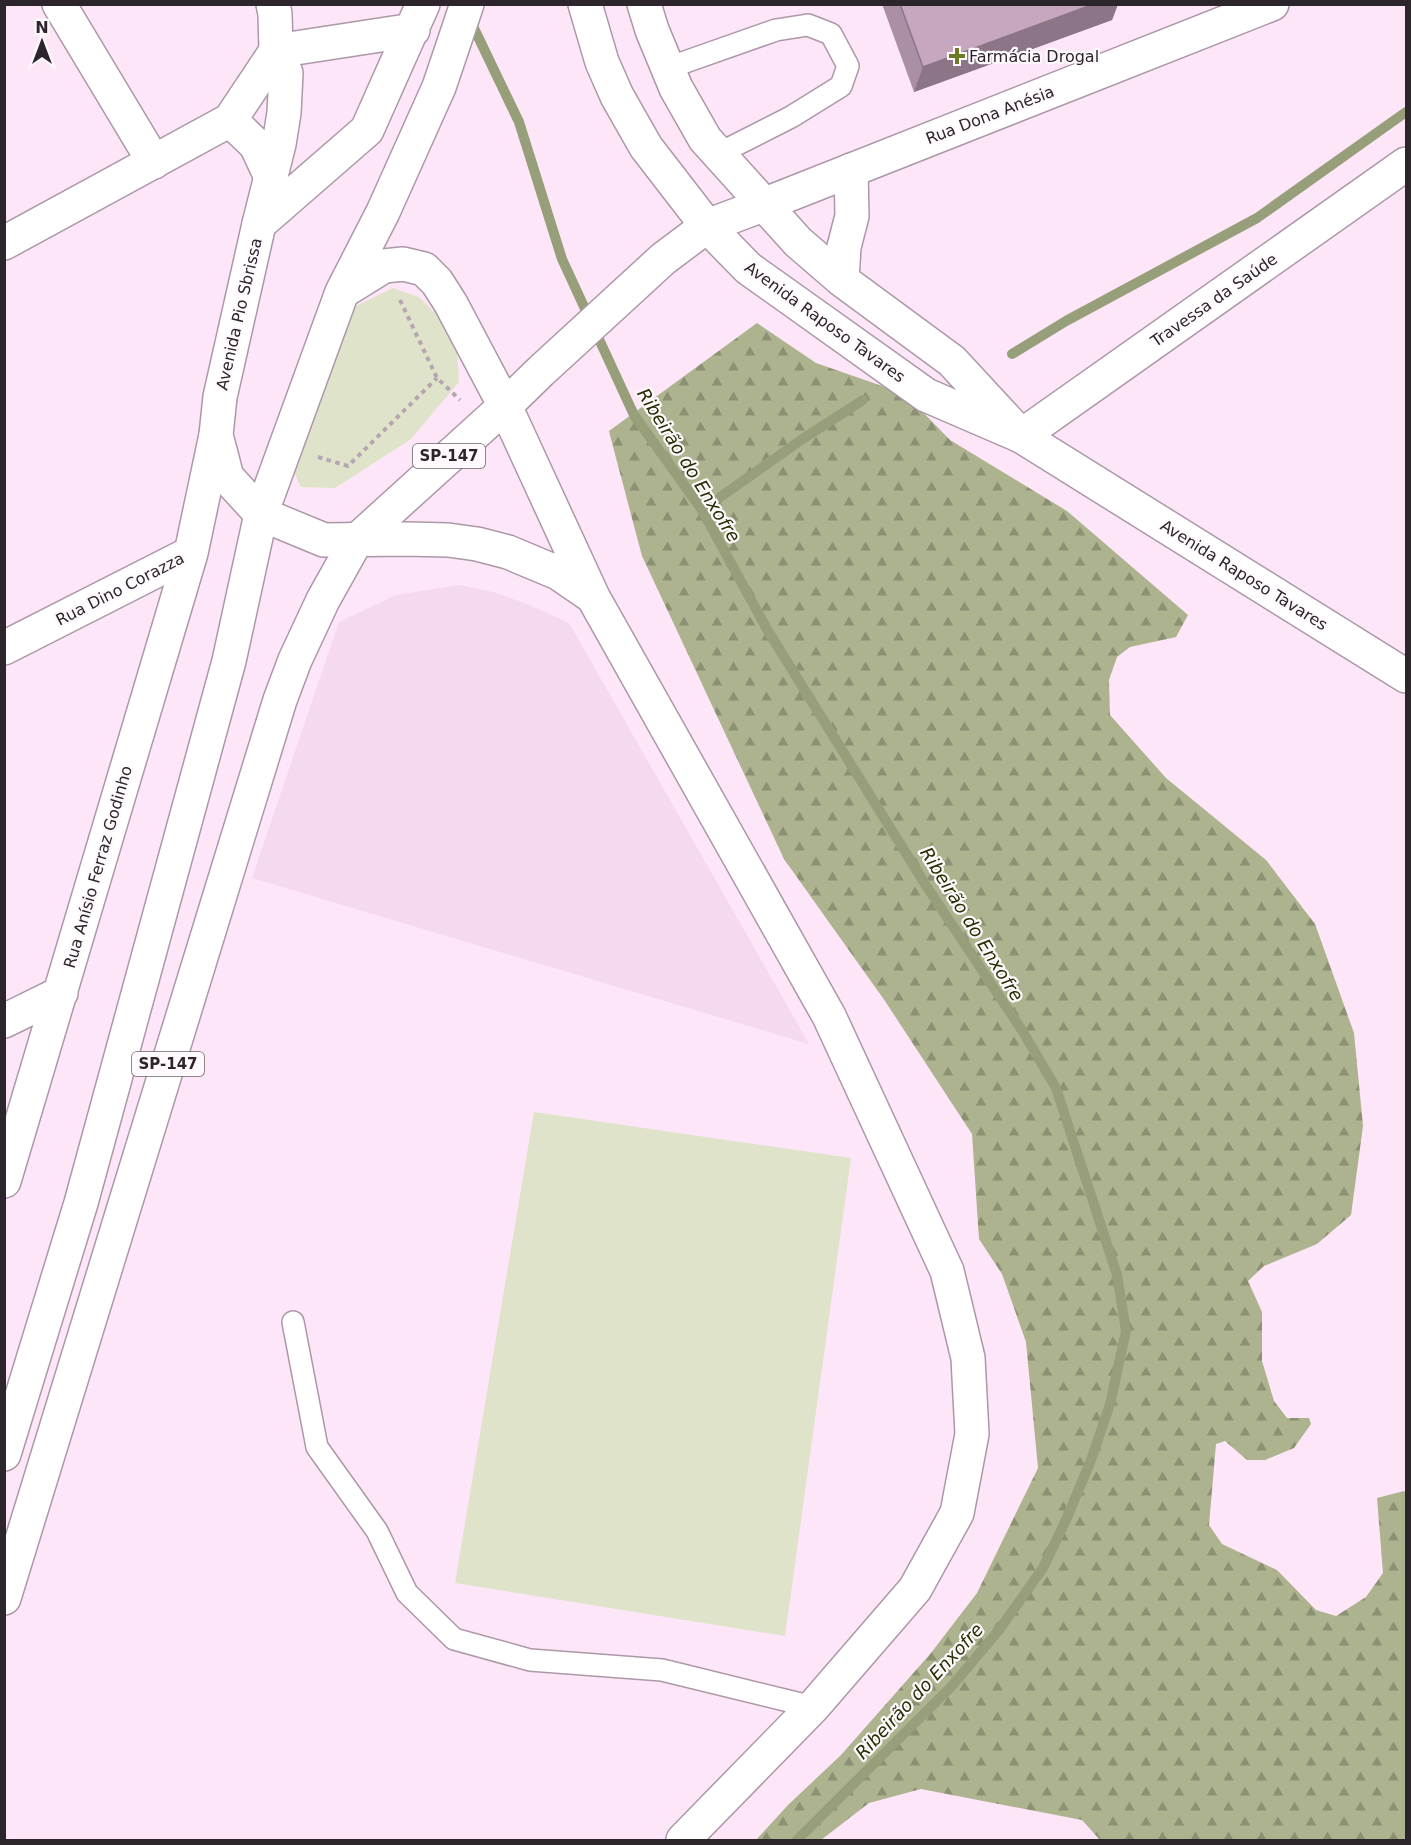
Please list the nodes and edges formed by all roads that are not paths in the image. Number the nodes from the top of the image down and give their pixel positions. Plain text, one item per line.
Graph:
1 (59, 4) edge
2 (273, 4) edge
3 (467, 4) edge
4 (585, 4) edge
5 (644, 4) edge
6 (1272, 4) edge
7 (418, 17) edge
8 (276, 51) junction
9 (668, 68) junction
10 (230, 120) junction
11 (718, 154) junction
12 (154, 162) junction
13 (1407, 164) edge
14 (851, 170) junction
15 (271, 177) junction
16 (763, 205) junction
17 (259, 224) junction
18 (707, 226) junction
19 (4, 243) edge
20 (842, 280) junction
21 (342, 292) junction
22 (505, 406) junction
23 (216, 435) junction
24 (1021, 436) junction
25 (261, 514) junction
26 (356, 541) junction
27 (191, 553) junction
28 (593, 597) junction
29 (4, 648) edge
30 (1407, 676) edge
31 (61, 993) junction
32 (4, 1021) edge
33 (4, 1181) edge
34 (293, 1322) dead end
35 (4, 1454) edge
36 (4, 1598) edge
37 (813, 1707) junction
38 (683, 1840) edge

1 - 12 main road
2 - 8 main road, Avenida Pio Sbrissa
3 - 21 main road
4 - 18 main road, Avenida Raposo Tavares
5 - 9 main road, Avenida Raposo Tavares
6 - 14 main road, Rua Dona Anésia
7 - 8 main road
7 - 17 main road
8 - 10 main road
8 - 15 main road, Avenida Pio Sbrissa
9 - 11 main road, Avenida Raposo Tavares
9 - 11 lane
10 - 12 main road
10 - 15 main road
11 - 16 main road, Avenida Raposo Tavares
12 - 19 main road
13 - 24 main road, Travessa da Saúde
14 - 16 main road, Rua Dona Anésia
14 - 20 main road
15 - 17 main road, Avenida Pio Sbrissa
16 - 18 main road, Rua Dona Anésia / SP-147
16 - 20 main road, Avenida Raposo Tavares
17 - 23 main road, Avenida Pio Sbrissa
18 - 22 main road, SP-147
18 - 24 main road, Avenida Raposo Tavares
20 - 24 main road, Avenida Raposo Tavares
21 - 22 main road
21 - 25 main road
22 - 26 main road, SP-147
22 - 28 main road
23 - 25 main road, Avenida Pio Sbrissa
23 - 27 main road, Rua Dino Corazza
24 - 30 main road, Avenida Raposo Tavares
25 - 26 main road, Avenida Pio Sbrissa
25 - 35 main road, SP-147
26 - 28 main road, Avenida Pio Sbrissa
26 - 36 main road, SP-147
27 - 29 main road, Rua Dino Corazza
27 - 31 main road, Rua Anísio Ferraz Godinho
28 - 37 main road
31 - 32 main road
31 - 33 main road, Rua Anísio Ferraz Godinho
34 - 37 lane
37 - 38 main road

